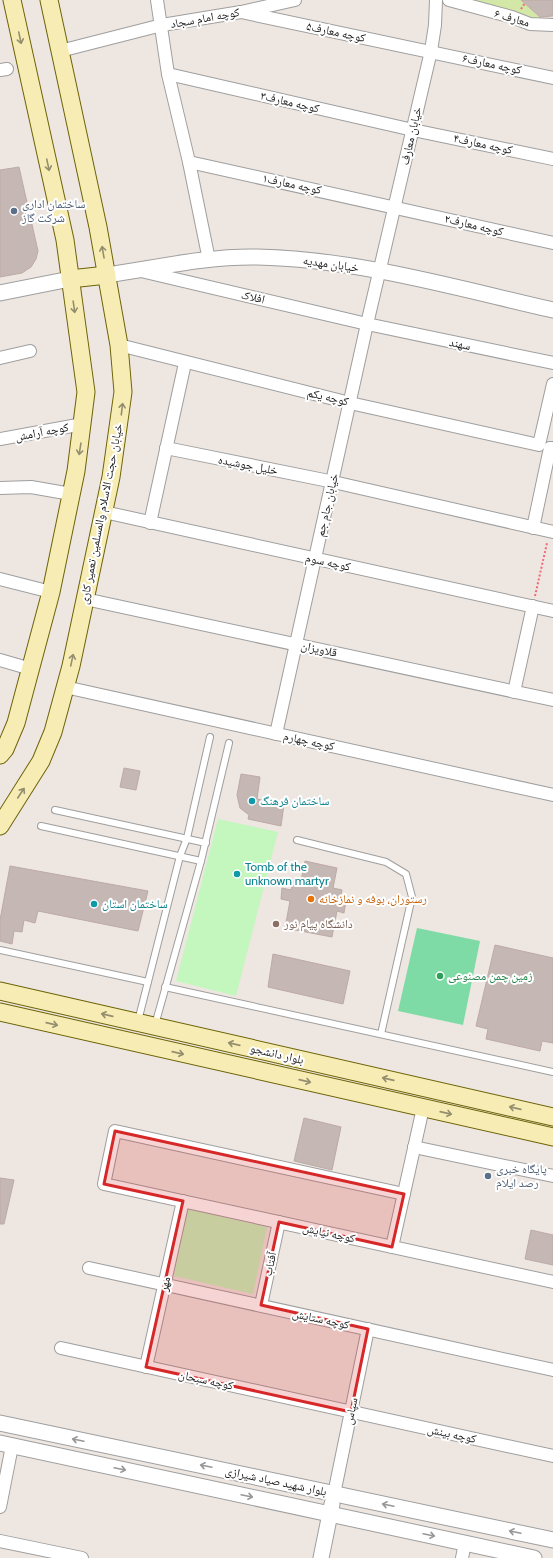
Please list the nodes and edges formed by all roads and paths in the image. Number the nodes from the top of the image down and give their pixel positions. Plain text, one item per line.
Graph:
1 (12, 0) edge
2 (49, 0) edge
3 (156, 0) edge
4 (295, 0) edge
5 (436, 0) edge
6 (450, 0) edge
7 (241, 12) junction
8 (162, 25) junction
9 (553, 25) edge
10 (60, 51) junction
11 (431, 51) junction
12 (168, 74) junction
13 (553, 78) edge
14 (413, 130) junction
15 (553, 159) edge
16 (189, 162) junction
17 (395, 207) junction
18 (553, 243) edge
19 (209, 260) junction
20 (138, 270) junction
21 (380, 272) junction
22 (106, 275) junction
23 (70, 279) junction
24 (0, 293) edge
25 (553, 310) edge
26 (367, 324) junction
27 (119, 345) junction
28 (30, 351) dead end
29 (0, 358) edge
30 (184, 363) junction
31 (553, 363) edge
32 (553, 384) edge
33 (350, 402) junction
34 (84, 424) junction
35 (0, 440) edge
36 (547, 447) edge
37 (166, 448) junction
38 (330, 481) junction
39 (0, 488) edge
40 (71, 494) junction
41 (104, 512) junction
42 (150, 523) junction
43 (533, 528) junction
44 (551, 532) edge
45 (315, 559) junction
46 (0, 579) edge
47 (51, 592) junction
48 (85, 600) junction
49 (533, 606) junction
50 (553, 611) edge
51 (296, 644) junction
52 (0, 660) edge
53 (31, 670) junction
54 (65, 687) junction
55 (514, 692) junction
56 (553, 700) edge
57 (276, 734) junction
58 (210, 738) dead end
59 (228, 743) dead end
60 (0, 755) edge
61 (553, 795) edge
62 (55, 810) dead end
63 (0, 826) edge
64 (41, 826) dead end
65 (187, 838) junction
66 (296, 840) dead end
67 (206, 843) junction
68 (180, 856) junction
69 (201, 861) junction
70 (0, 950) edge
71 (148, 982) junction
72 (165, 987) junction
73 (4, 990) edge
74 (0, 1012) edge
75 (24, 1018) junction
76 (138, 1022) junction
77 (0, 1023) edge
78 (155, 1026) junction
79 (381, 1034) junction
80 (553, 1072) edge
81 (423, 1108) junction
82 (553, 1117) edge
83 (553, 1137) edge
84 (414, 1147) junction
85 (553, 1176) edge
86 (404, 1194) junction
87 (183, 1201) junction
88 (279, 1222) junction
89 (392, 1247) junction
90 (88, 1268) dead end
91 (553, 1282) edge
92 (164, 1284) junction
93 (261, 1306) junction
94 (368, 1329) junction
95 (61, 1348) dead end
96 (146, 1367) junction
97 (553, 1370) edge
98 (351, 1412) junction
99 (0, 1423) edge
100 (6, 1445) edge
101 (553, 1456) edge
102 (334, 1494) junction
103 (0, 1507) edge
104 (330, 1514) junction
105 (553, 1540) edge
106 (0, 1541) edge
107 (465, 1543) junction
108 (48, 1555) edge
109 (82, 1558) edge
110 (321, 1558) edge
111 (462, 1558) edge
112 (534, 1558) edge

1 -> 23 main road
2 - 10 main road, خیابان حجت الاسلام والمسلمین تعمیر کاری
3 - 8 street
4 - 7 street, کوچه امام سجاد
5 - 11 street, خیابان معارف
6 - 9 street, معارف ۶
7 - 8 street, کوچه امام سجاد
7 - 11 street, کوچه معارف۵
8 - 10 street, کوچه امام سجاد
8 - 12 street
22 -> 10 main road, خیابان حجت الاسلام والمسلمین تعمیر کاری
11 - 13 street, کوچه معارف۶
11 - 14 street, خیابان معارف
12 - 14 street, کوچه معارف۳
12 - 16 street
14 - 15 street, کوچه معارف۴
14 - 17 street, خیابان معارف
16 - 17 street, کوچه معارف۱
16 - 19 street
17 - 18 street, کوچه معارف۲
17 - 21 street, خیابان معارف
19 - 20 street, خیابان مهدیه
19 - 21 street, خیابان مهدیه
20 - 22 street, خیابان مهدیه
20 - 26 street, افلاک
21 - 25 street, خیابان مهدیه
21 - 26 street, خیابان معارف
22 - 23 main road
22 - 27 main road, خیابان حجت الاسلام والمسلمین تعمیر کاری
23 - 24 street
23 -> 34 main road
26 - 31 street, سهند
26 - 33 street, خیابان جام جم
27 - 30 street, کوچه یکم
41 -> 27 main road, خیابان حجت الاسلام والمسلمین تعمیر کاری
28 - 29 street
30 - 33 street, کوچه یکم
30 - 37 street
32 - 36 street
33 - 36 street, کوچه یکم
33 - 38 street, خیابان جام جم
34 - 35 street, کوچه آرامش
34 -> 40 main road
36 - 43 street
37 - 38 street, خلیل جوشیده
37 - 42 street
38 - 43 street, خلیل جوشیده
38 - 45 street, خیابان جام جم
39 - 40 street
40 - 47 main road
41 - 42 street, کوچه سوم
41 - 48 main road, خیابان حجت الاسلام والمسلمین تعمیر کاری
42 - 45 street, کوچه سوم
43 - 44 street, خلیل جوشیده
44 - 49 path
45 - 49 street, کوچه سوم
45 - 51 street, خیابان جام جم
46 - 47 street
47 - 53 main road
48 - 51 street, قلاویزان
54 -> 48 main road, خیابان حجت الاسلام والمسلمین تعمیر کاری
49 - 50 street, کوچه سوم
49 - 55 street
51 - 55 street, قلاویزان
51 - 57 street, خیابان جام جم
52 - 53 street
53 - 60 main road
54 - 57 street, کوچه چهارم
63 -> 54 main road, خیابان حجت الاسلام والمسلمین تعمیر کاری
55 - 56 street, قلاویزان
57 - 61 street, کوچه چهارم
58 - 65 lane
59 - 67 lane
62 - 65 lane
64 - 68 lane
65 - 67 lane
65 - 68 lane
66 - 79 lane
67 - 69 lane
68 - 69 lane
68 - 71 lane
69 - 72 lane
70 - 71 lane
71 - 76 lane
72 - 78 lane
72 - 79 lane
76 -> 73 main road, بلوار دانشجو
74 - 75 main road, بلوار دانشجو
75 - 77 main road
75 -> 81 main road, بلوار دانشجو
76 - 78 main road, بلوار دانشجو
82 -> 78 main road, بلوار دانشجو
79 - 80 lane
81 -> 83 main road, بلوار دانشجو
81 - 84 street
84 - 85 street
84 - 86 street
86 - 87 street, كوچه نيايش
86 - 89 street
87 - 88 street, كوچه نيايش
87 - 92 street, مهر
88 - 89 street, كوچه نيايش
88 - 93 street, آفتاب
89 - 91 street, كوچه نيايش
90 - 92 street, کوچه ستایش
92 - 93 street, کوچه ستایش
92 - 96 street, مهر
93 - 94 street, کوچه ستایش
94 - 97 street, کوچه ستایش
94 - 98 street, سپاس
95 - 96 street, کوچه سبحان
96 - 98 street, کوچه سبحان
98 - 101 street, کوچه بینش
98 - 102 street, سپاس
102 -> 99 street, بلوار شهید صیاد شیرازی
100 - 103 street
100 -> 104 street, بلوار شهید صیاد شیرازی
102 - 104 street
105 -> 102 street, بلوار شهید صیاد شیرازی
104 -> 107 street, بلوار شهید صیاد شیرازی
104 - 110 street
106 - 108 street
107 - 111 street
107 - 112 street, بلوار شهید صیاد شیرازی
108 - 109 street

